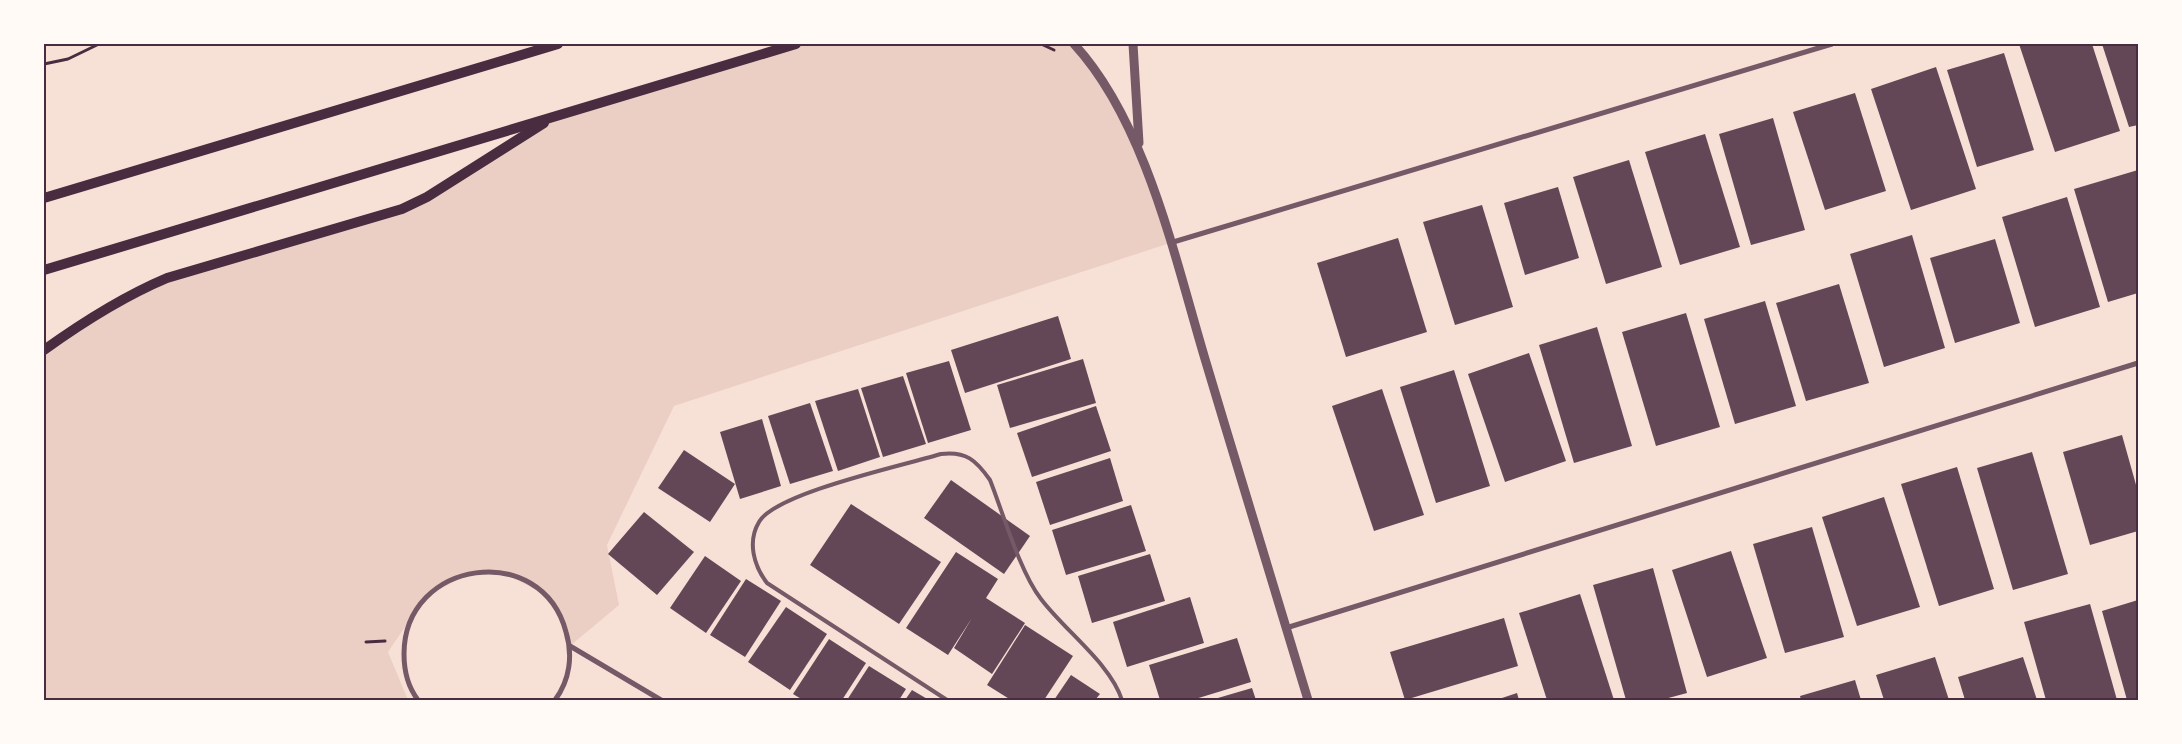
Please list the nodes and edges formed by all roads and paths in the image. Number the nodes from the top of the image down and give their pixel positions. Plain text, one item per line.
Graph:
1 (99, 44) edge
2 (558, 44) edge
3 (796, 44) edge
4 (1074, 44) edge
5 (1133, 44) edge
6 (1832, 44) edge
7 (44, 64) edge
8 (555, 116) junction
9 (1139, 148) junction
10 (44, 198) edge
11 (1170, 244) junction
12 (44, 270) edge
13 (44, 350) edge
14 (2138, 363) edge
15 (1286, 628) junction
16 (570, 646) junction
17 (418, 700) edge
18 (555, 700) edge
19 (661, 700) edge
20 (947, 700) edge
21 (1122, 700) edge
22 (1308, 700) edge

1 - 7 path
2 - 10 main road
3 - 8 main road
4 - 9 street
5 - 9 street
6 - 11 street
8 - 12 main road
8 - 13 main road
9 - 11 street
11 - 15 street
14 - 15 street
15 - 22 street
16 - 17 street
16 - 18 street
16 - 19 street
20 - 21 lane

